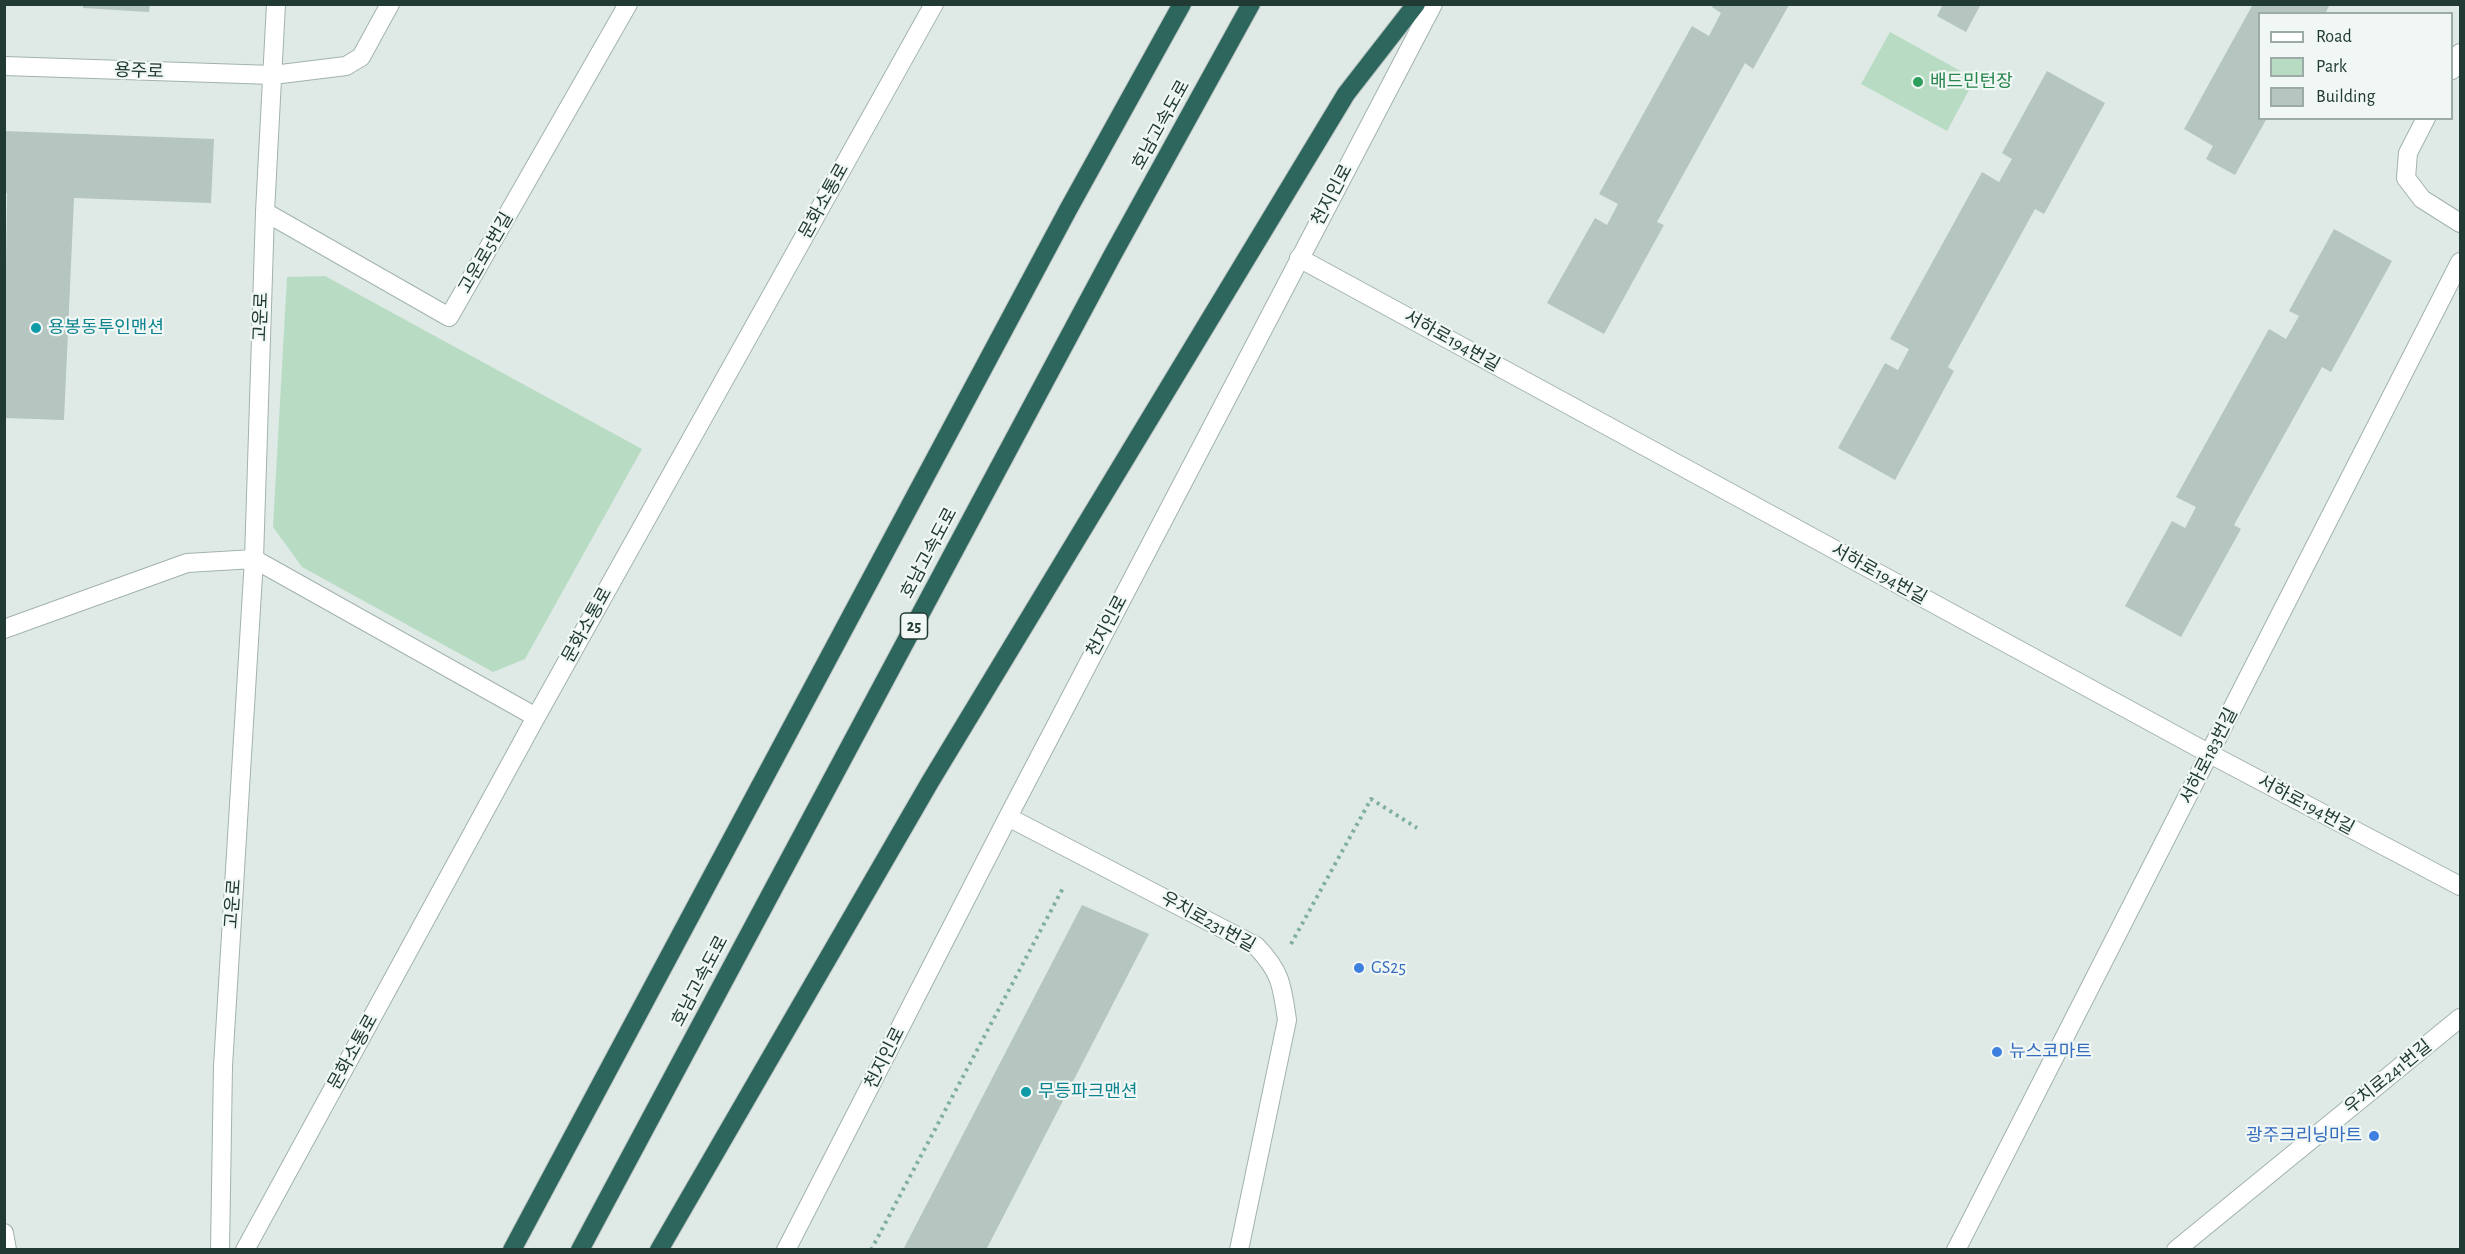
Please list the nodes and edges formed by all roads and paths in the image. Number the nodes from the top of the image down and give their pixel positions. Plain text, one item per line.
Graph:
1 (276, 4) edge
2 (390, 4) edge
3 (628, 4) edge
4 (934, 4) edge
5 (1182, 4) edge
6 (1251, 4) edge
7 (1416, 4) edge
8 (1433, 4) edge
9 (4, 66) edge
10 (273, 75) junction
11 (2425, 120) edge
12 (265, 212) junction
13 (2460, 223) edge
14 (1299, 258) junction
15 (2460, 261) edge
16 (254, 559) junction
17 (4, 629) edge
18 (536, 717) junction
19 (2210, 754) junction
20 (1008, 817) junction
21 (1418, 828) dead end
22 (2460, 886) edge
23 (1063, 888) dead end
24 (1276, 971) junction
25 (2460, 1018) edge
26 (4, 1233) edge
27 (7, 1250) edge
28 (220, 1250) edge
29 (245, 1250) edge
30 (512, 1250) edge
31 (580, 1250) edge
32 (659, 1250) edge
33 (786, 1250) edge
34 (871, 1250) edge
35 (1239, 1250) edge
36 (1956, 1250) edge
37 (2176, 1250) edge

1 - 10 street, 고운로
2 - 10 street
3 - 12 street, 고운로5번길
4 - 18 street, 문화소통로
5 - 30 highway
6 - 31 highway, 호남고속도로 / 25
7 - 32 highway
8 - 14 street, 천지인로
9 - 10 street, 용주로
10 - 12 street, 고운로
11 - 13 street
12 - 16 street, 고운로
14 - 19 street, 서하로194번길
14 - 20 street, 천지인로
15 - 19 street, 서하로183번길
16 - 17 street
16 - 18 street
16 - 28 street, 고운로
18 - 29 street, 문화소통로
19 - 22 street, 서하로194번길
19 - 36 street, 서하로183번길
20 - 24 street, 우치로231번길
20 - 33 street, 천지인로
21 - 24 path
23 - 34 path
24 - 35 street, 우치로231번길
25 - 37 street, 우치로241번길
26 - 27 street

